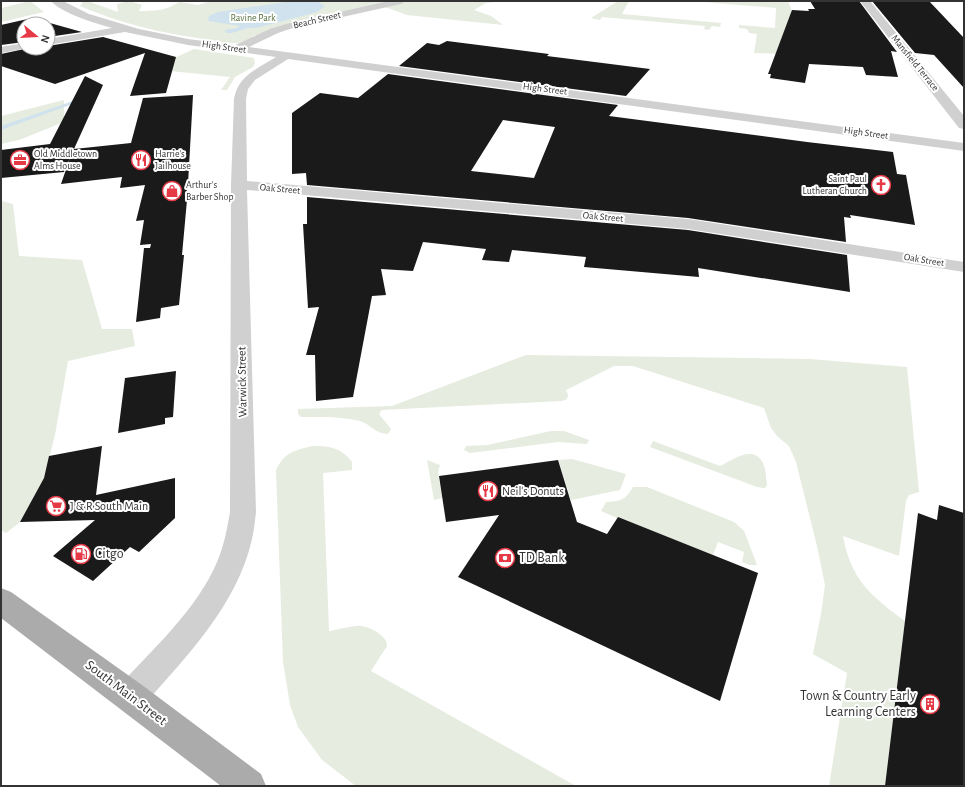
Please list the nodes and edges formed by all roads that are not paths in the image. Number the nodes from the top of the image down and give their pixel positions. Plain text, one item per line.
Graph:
1 (59, 1) edge
2 (401, 1) edge
3 (865, 1) edge
4 (126, 28) junction
5 (56, 41) edge
6 (16, 47) edge
7 (236, 49) junction
8 (1, 50) edge
9 (287, 55) junction
10 (964, 125) edge
11 (964, 147) edge
12 (239, 185) junction
13 (964, 267) edge
14 (1, 601) edge
15 (131, 696) junction
16 (250, 786) edge

1 - 4 street, High Street
2 - 7 street, Beach Street
3 - 10 street, Mansfield Terrace
4 - 5 street
4 - 7 street, High Street
6 - 8 street
7 - 9 street, High Street
9 - 11 street, High Street
9 - 12 street, Warwick Street
12 - 13 street, Oak Street
12 - 15 street, Warwick Street
14 - 15 main road, South Main Street
15 - 16 main road, South Main Street

